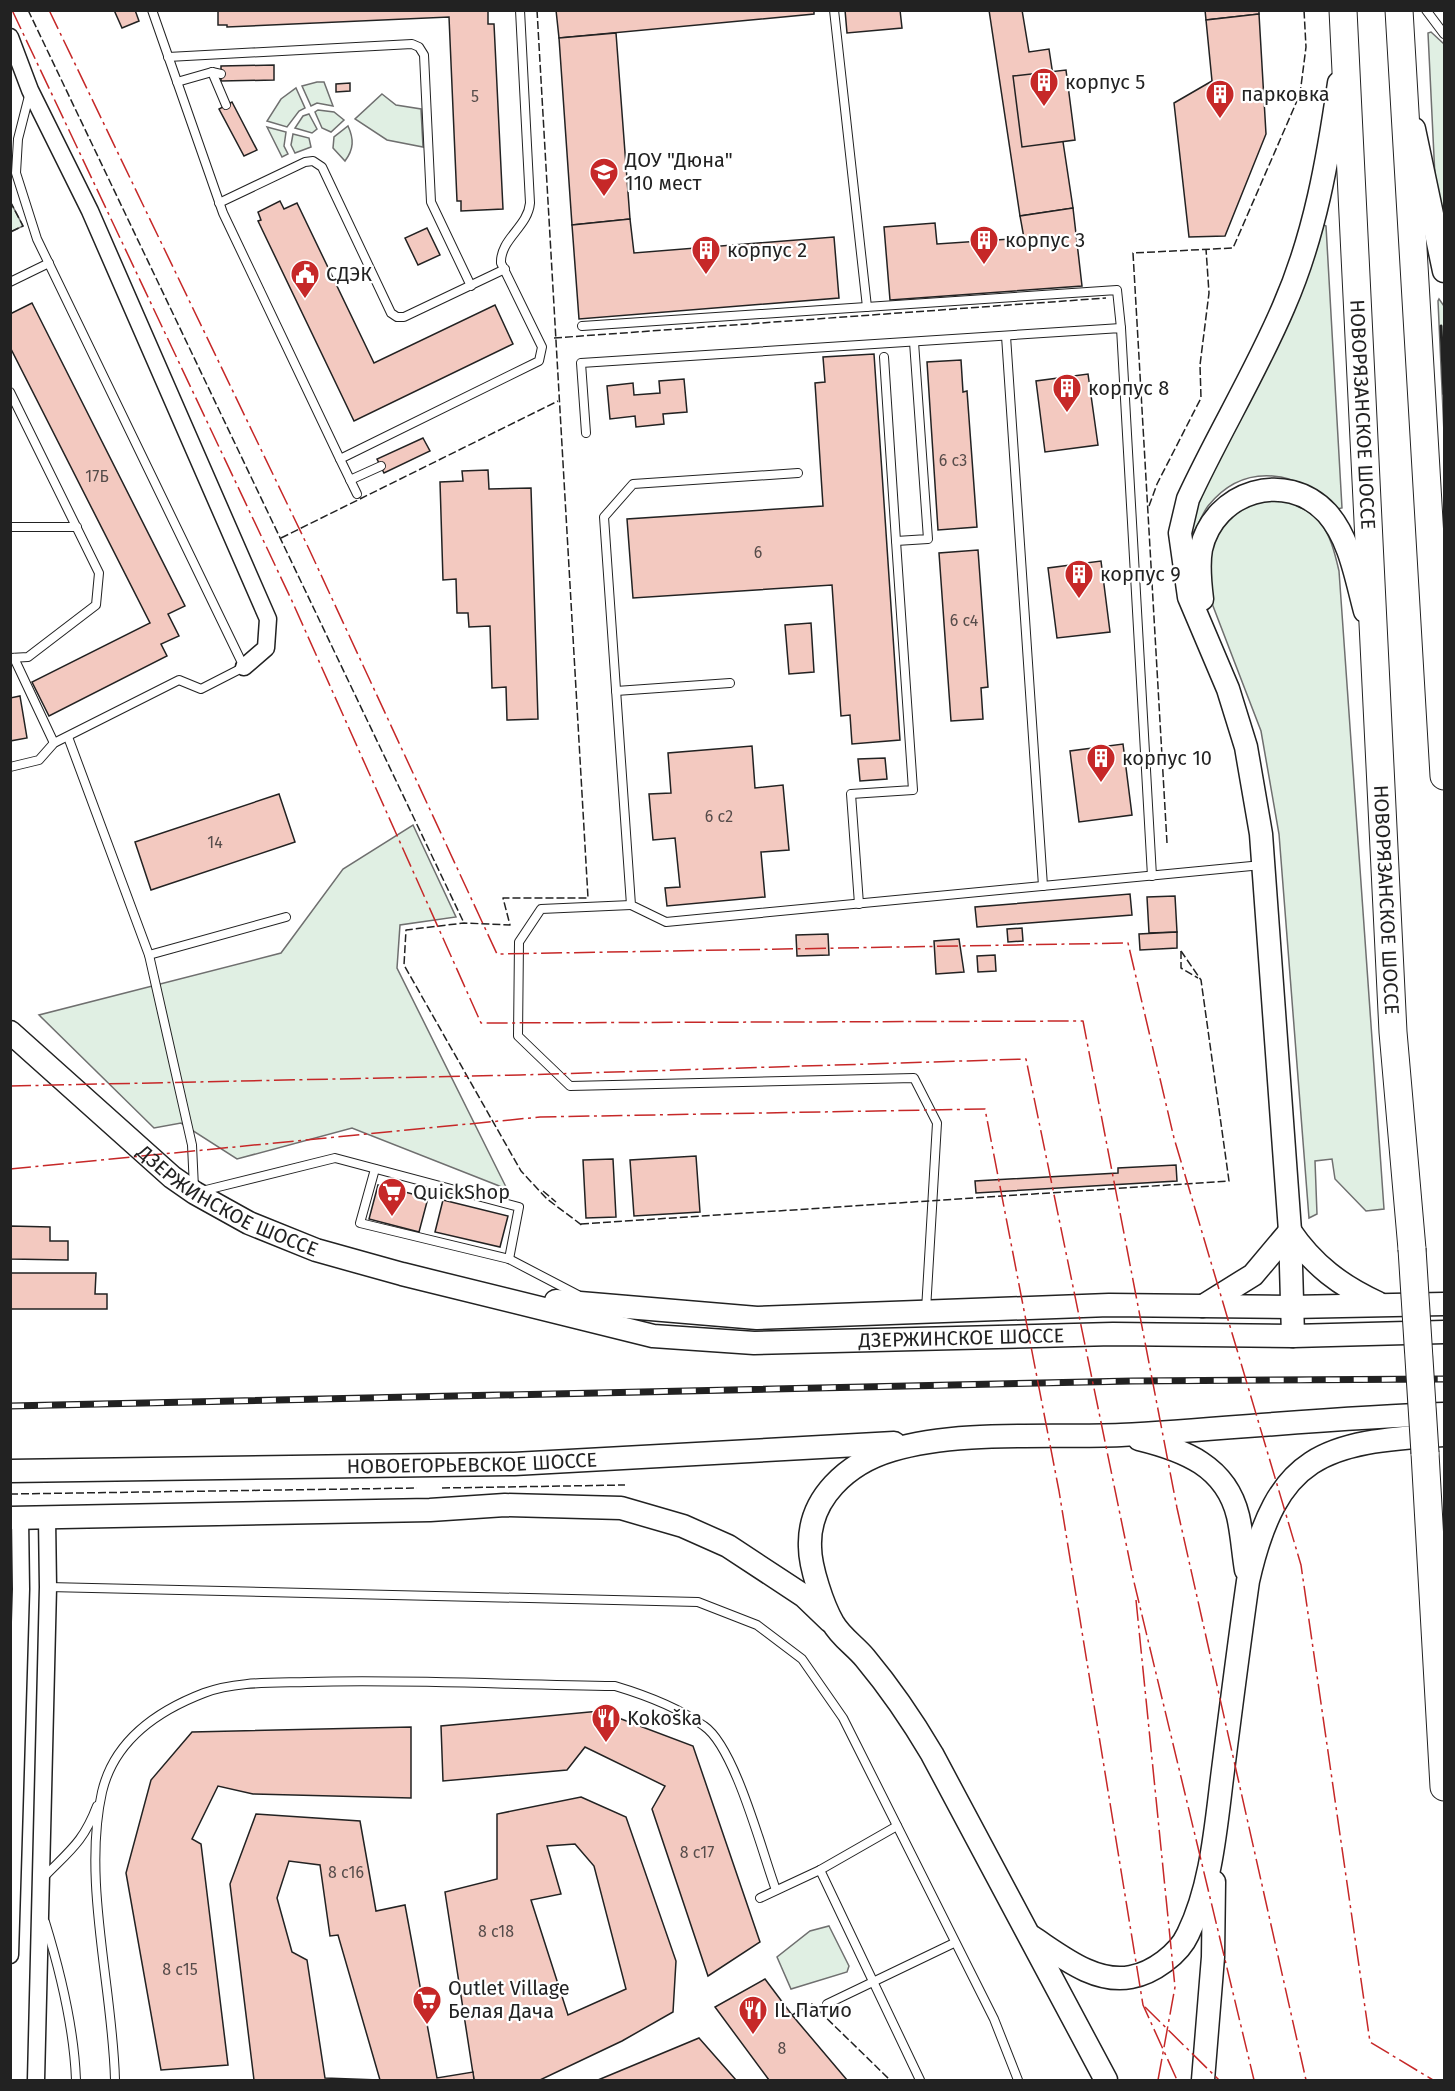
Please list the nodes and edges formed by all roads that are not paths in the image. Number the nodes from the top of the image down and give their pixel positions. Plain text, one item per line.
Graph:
1 (152, 10) edge
2 (520, 10) edge
3 (834, 10) edge
4 (1399, 10) edge
5 (1426, 10) edge
6 (1343, 12) edge
7 (1444, 34) edge
8 (10, 37) edge
9 (168, 57) junction
10 (177, 82) junction
11 (30, 90) junction
12 (1406, 102) junction
13 (226, 105) dead end
14 (219, 203) junction
15 (49, 262) junction
16 (505, 269) junction
17 (1444, 271) edge
18 (10, 282) edge
19 (471, 286) junction
20 (867, 307) junction
21 (582, 326) dead end
22 (1121, 328) junction
23 (1006, 336) junction
24 (914, 342) junction
25 (884, 357) dead end
26 (10, 392) edge
27 (586, 433) dead end
28 (340, 459) junction
29 (381, 466) dead end
30 (798, 473) dead end
31 (350, 480) junction
32 (357, 494) dead end
33 (10, 527) edge
34 (76, 527) junction
35 (896, 542) junction
36 (1208, 642) junction
37 (1375, 652) junction
38 (12, 658) edge
39 (244, 667) junction
40 (730, 683) dead end
41 (616, 691) junction
42 (68, 737) junction
43 (54, 743) junction
44 (1444, 758) edge
45 (10, 767) edge
46 (1264, 865) junction
47 (1152, 876) junction
48 (1043, 886) junction
49 (859, 904) junction
50 (631, 905) junction
51 (286, 917) dead end
52 (149, 955) junction
53 (10, 1032) edge
54 (375, 1169) junction
55 (195, 1193) junction
56 (1290, 1231) junction
57 (509, 1259) junction
58 (486, 1293) junction
59 (1444, 1304) edge
60 (1382, 1305) junction
61 (598, 1306) junction
62 (1201, 1306) junction
63 (1291, 1307) junction
64 (926, 1310) junction
65 (808, 1317) junction
66 (1444, 1332) edge
67 (1293, 1336) junction
68 (809, 1342) junction
69 (1444, 1414) edge
70 (1444, 1434) edge
71 (1121, 1435) junction
72 (932, 1440) junction
73 (10, 1471) edge
74 (15, 1518) edge
75 (47, 1518) junction
76 (1248, 1581) junction
77 (48, 1587) junction
78 (16, 1589) edge
79 (833, 1624) junction
80 (1444, 1787) edge
81 (102, 1795) junction
82 (897, 1826) junction
83 (1215, 1835) junction
84 (820, 1870) junction
85 (40, 1880) junction
86 (776, 1890) junction
87 (759, 1898) dead end
88 (40, 1904) junction
89 (1030, 1935) junction
90 (954, 1943) junction
91 (10, 1955) edge
92 (874, 1984) junction
93 (827, 2004) dead end
94 (36, 2080) edge
95 (76, 2080) edge
96 (115, 2080) edge
97 (920, 2080) edge
98 (1018, 2080) edge
99 (1106, 2080) edge
100 (1203, 2080) edge

1 - 9 lane
2 - 16 lane
3 - 20 lane
4 - 12 highway
5 - 7 lane
6 - 36 main road
6 - 37 highway, НОВОРЯЗАНСКОЕ ШОССЕ
8 - 11 street
9 - 10 lane
9 - 19 lane
10 - 13 lane
10 - 14 lane
11 - 15 lane
11 - 39 street
12 - 17 main road
12 - 44 highway
14 - 19 lane
14 - 28 lane
15 - 18 lane
15 - 39 lane
16 - 19 lane
16 - 28 lane
20 - 21 lane
20 - 22 lane
22 - 23 lane
22 - 47 lane
23 - 24 lane
23 - 48 lane
24 - 27 lane
24 - 35 lane
25 - 35 lane
26 - 34 lane
28 - 31 lane
29 - 31 lane
30 - 41 lane
31 - 32 lane
33 - 34 lane
34 - 38 lane
35 - 49 lane
36 - 37 main road
36 - 46 main road
37 - 80 highway, НОВОРЯЗАНСКОЕ ШОССЕ, bridge
38 - 43 lane
39 - 42 lane
40 - 41 lane
41 - 50 lane
42 - 43 lane
42 - 52 lane
43 - 45 lane
46 - 47 lane
46 - 56 main road
47 - 48 lane
48 - 49 lane
49 - 50 lane
50 - 64 lane
51 - 52 lane
52 - 55 lane
53 - 55 main road, ДЗЕРЖИНСКОЕ ШОССЕ
54 - 55 lane
54 - 57 lane
54 - 57 lane
55 - 58 main road, ДЗЕРЖИНСКОЕ ШОССЕ
56 - 60 main road
56 - 62 main road
56 - 63 main road
57 - 61 lane
58 - 61 main road, ДЗЕРЖИНСКОЕ ШОССЕ
58 - 68 main road, ДЗЕРЖИНСКОЕ ШОССЕ
59 - 60 main road, ДЗЕРЖИНСКОЕ ШОССЕ
60 - 63 main road, ДЗЕРЖИНСКОЕ ШОССЕ
61 - 65 main road, ДЗЕРЖИНСКОЕ ШОССЕ
62 - 63 main road, ДЗЕРЖИНСКОЕ ШОССЕ
62 - 64 main road, ДЗЕРЖИНСКОЕ ШОССЕ
63 - 67 main road
64 - 65 main road, ДЗЕРЖИНСКОЕ ШОССЕ
65 - 68 main road
66 - 67 main road, ДЗЕРЖИНСКОЕ ШОССЕ
67 - 68 main road, ДЗЕРЖИНСКОЕ ШОССЕ
69 - 71 main road
70 - 76 main road
71 - 72 main road
71 - 76 main road
72 - 73 main road, НОВОЕГОРЬЕВСКОЕ ШОССЕ
72 - 79 main road
74 - 75 main road
74 - 78 street
75 - 77 street
75 - 79 main road
76 - 83 main road
77 - 82 lane
77 - 85 street
78 - 91 street
79 - 89 main road
81 - 85 lane
81 - 86 lane
81 - 96 lane
82 - 84 lane
82 - 90 lane
83 - 89 main road
83 - 100 main road
84 - 86 lane
84 - 92 lane
85 - 88 street
86 - 87 lane
88 - 94 street
88 - 95 lane
89 - 99 main road
90 - 92 lane
90 - 98 lane
92 - 93 lane
92 - 97 lane

